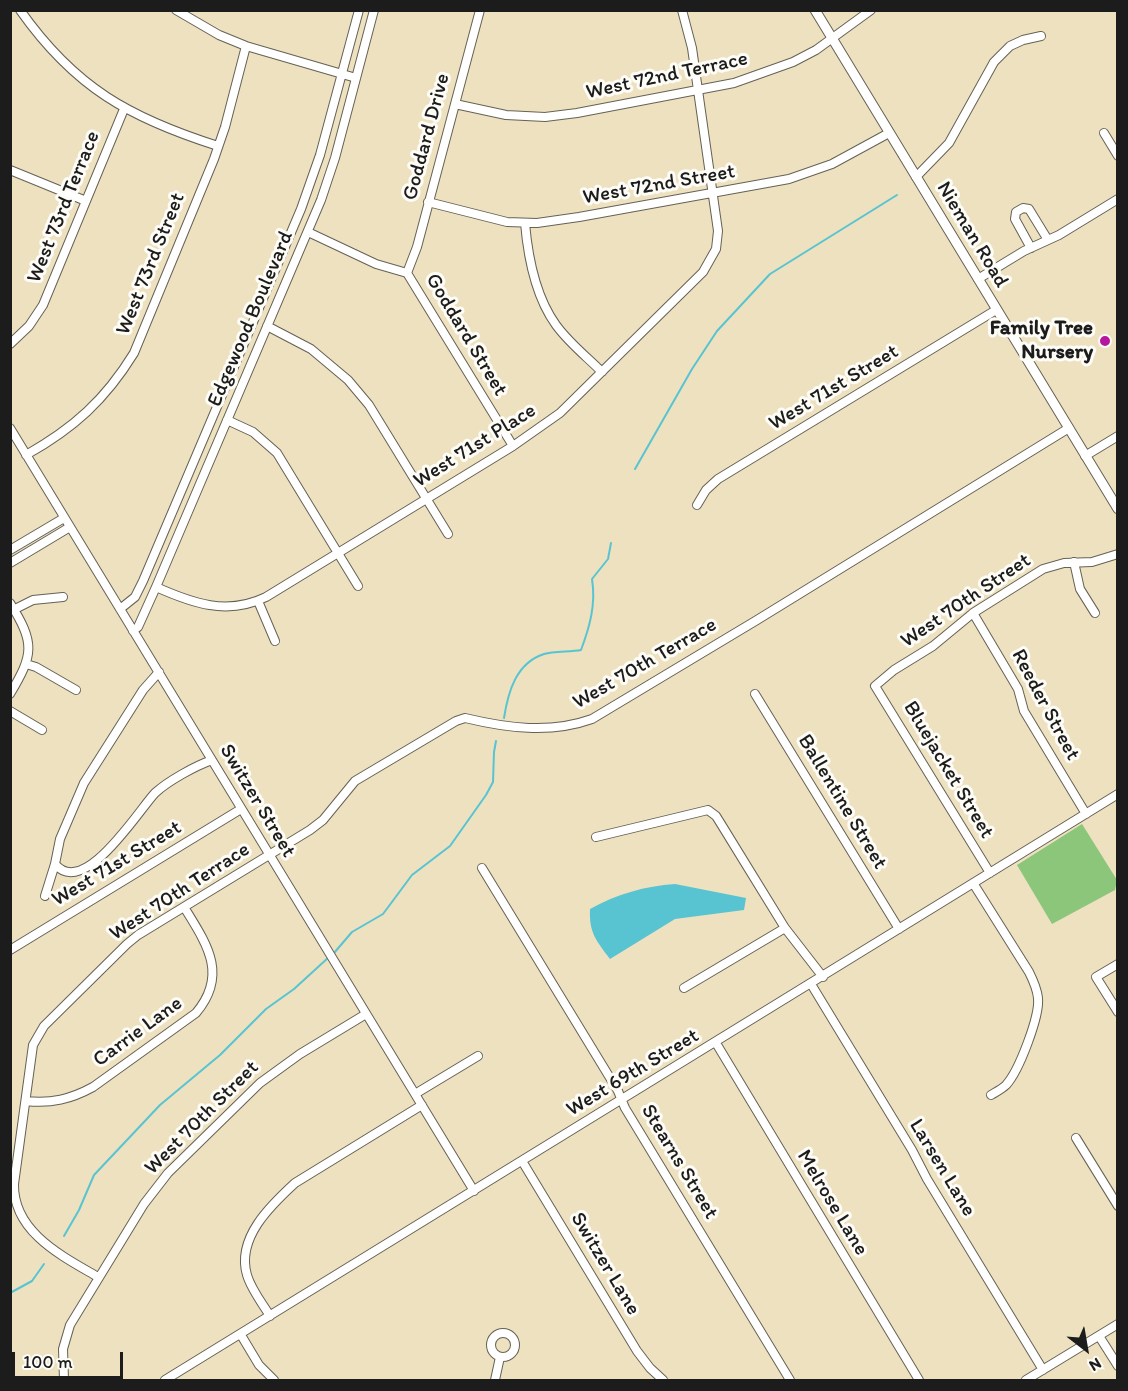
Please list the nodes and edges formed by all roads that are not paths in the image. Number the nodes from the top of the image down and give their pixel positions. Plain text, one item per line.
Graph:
1 (20, 10) edge
2 (176, 10) edge
3 (359, 10) edge
4 (374, 10) edge
5 (480, 10) edge
6 (682, 10) edge
7 (814, 10) edge
8 (871, 10) edge
9 (1041, 36) dead end
10 (832, 39) junction
11 (246, 46) junction
12 (342, 74) junction
13 (356, 78) junction
14 (698, 90) junction
15 (455, 104) junction
16 (124, 109) junction
17 (888, 133) junction
18 (1104, 133) dead end
19 (218, 146) junction
20 (1118, 156) edge
21 (10, 170) edge
22 (915, 177) junction
23 (713, 194) junction
24 (1118, 199) edge
25 (86, 201) junction
26 (428, 202) junction
27 (525, 223) junction
28 (308, 232) junction
29 (1048, 240) junction
30 (1031, 248) junction
31 (407, 273) junction
32 (978, 279) junction
33 (996, 310) junction
34 (267, 326) junction
35 (10, 344) edge
36 (602, 372) junction
37 (227, 420) junction
38 (1068, 428) junction
39 (10, 429) edge
40 (1118, 436) edge
41 (513, 446) junction
42 (26, 455) junction
43 (1085, 456) junction
44 (427, 498) junction
45 (697, 505) dead end
46 (1118, 509) edge
47 (64, 518) junction
48 (70, 527) junction
49 (448, 534) dead end
50 (10, 550) edge
51 (339, 552) junction
52 (1118, 554) edge
53 (1074, 562) junction
54 (10, 564) edge
55 (358, 586) dead end
56 (156, 587) junction
57 (63, 597) dead end
58 (258, 601) junction
59 (13, 606) edge
60 (120, 609) junction
61 (973, 613) junction
62 (1095, 613) dead end
63 (134, 631) junction
64 (275, 641) dead end
65 (26, 664) junction
66 (159, 672) junction
67 (13, 684) edge
68 (876, 686) joint
69 (76, 690) dead end
70 (10, 694) edge
71 (755, 694) dead end
72 (10, 711) edge
73 (42, 730) dead end
74 (212, 760) junction
75 (1118, 794) edge
76 (241, 809) junction
77 (1086, 814) junction
78 (596, 837) dead end
79 (270, 856) junction
80 (55, 864) junction
81 (482, 868) dead end
82 (990, 873) junction
83 (974, 883) junction
84 (45, 896) dead end
85 (184, 908) junction
86 (785, 928) junction
87 (899, 929) junction
88 (10, 950) edge
89 (1118, 964) edge
90 (823, 976) junction
91 (811, 984) junction
92 (684, 988) dead end
93 (1118, 1012) edge
94 (366, 1014) junction
95 (716, 1043) junction
96 (478, 1056) dead end
97 (415, 1094) junction
98 (991, 1095) dead end
99 (622, 1100) junction
100 (26, 1101) junction
101 (422, 1106) junction
102 (1076, 1138) dead end
103 (522, 1161) junction
104 (474, 1191) junction
105 (1118, 1206) edge
106 (98, 1277) junction
107 (270, 1316) junction
108 (1118, 1324) edge
109 (240, 1335) junction
110 (1099, 1336) junction
111 (500, 1357) dead end
112 (1118, 1366) edge
113 (1043, 1370) junction
114 (64, 1380) edge
115 (165, 1380) edge
116 (274, 1380) edge
117 (495, 1380) edge
118 (663, 1380) edge
119 (790, 1380) edge
120 (919, 1380) edge
121 (1026, 1380) edge

1 - 16 street
2 - 11 street
3 - 12 street, Edgewood Boulevard
4 - 13 street, Edgewood Boulevard
5 - 15 street, Goddard Drive
6 - 14 street
7 - 10 main road, Nieman Road
8 - 10 street, West 72nd Terrace
9 - 22 street
10 - 14 street, West 72nd Terrace
10 - 17 main road, Nieman Road
11 - 12 street
11 - 19 street, West 73rd Street
12 - 13 street
12 - 60 street, Edgewood Boulevard
13 - 28 street, Edgewood Boulevard
14 - 15 street, West 72nd Terrace
14 - 23 street
15 - 26 street, Goddard Drive
16 - 19 street
16 - 25 street, West 73rd Terrace
17 - 22 main road, Nieman Road
17 - 23 street, West 72nd Street
18 - 20 street
19 - 42 street, West 73rd Street
21 - 25 street
22 - 32 main road, Nieman Road
23 - 27 street, West 72nd Street
23 - 36 street, West 71st Place
24 - 29 street
25 - 35 street, West 73rd Terrace
26 - 27 street, West 72nd Street
26 - 31 street, Goddard Drive
27 - 36 street
28 - 31 street, Goddard Street
28 - 34 street, Edgewood Boulevard
29 - 30 street
29 - 30 street
30 - 32 street
31 - 41 street, Goddard Street
32 - 33 main road, Nieman Road
33 - 38 main road, Nieman Road
33 - 45 street, West 71st Street
34 - 37 street, Edgewood Boulevard
34 - 44 street
36 - 41 street, West 71st Place
37 - 51 street
37 - 56 street, Edgewood Boulevard
38 - 43 main road, Nieman Road
38 - 79 street, West 70th Terrace
39 - 42 street, Switzer Street
40 - 43 street
41 - 44 street, West 71st Place
42 - 47 street, Switzer Street
43 - 46 main road, Nieman Road
44 - 49 street
44 - 51 street, West 71st Place
47 - 48 street, Switzer Street
47 - 50 street
48 - 54 street
48 - 60 street, Switzer Street
51 - 55 street
51 - 58 street, West 71st Place
52 - 53 street, West 70th Street
53 - 61 street, West 70th Street
53 - 62 street
56 - 58 street, West 71st Place
56 - 63 street, Edgewood Boulevard
57 - 59 street
58 - 64 street
59 - 65 street
60 - 63 street, Switzer Street
61 - 68 street, West 70th Street
61 - 77 street, Reeder Street
63 - 66 street, Switzer Street
65 - 67 street
65 - 69 street
66 - 74 street, Switzer Street
66 - 80 street
67 - 70 street
68 - 82 street, Bluejacket Street
71 - 87 street, Ballentine Street
72 - 73 street
74 - 76 street, Switzer Street
74 - 80 street
75 - 77 street, West 69th Street
76 - 79 street, Switzer Street
76 - 88 street, West 71st Street
77 - 82 street, West 69th Street
78 - 86 street
79 - 85 street, West 70th Terrace
79 - 94 street, Switzer Street
80 - 84 street
81 - 99 street, Stearns Street
82 - 83 street, West 69th Street
83 - 87 street, West 69th Street
83 - 98 street
85 - 100 street, West 70th Terrace
85 - 100 street, Carrie Lane
86 - 90 street
86 - 92 street
87 - 90 street, West 69th Street
89 - 93 street
90 - 91 street, West 69th Street
91 - 95 street, West 69th Street
91 - 113 street, Larsen Lane
94 - 97 street, Switzer Street
94 - 106 street, West 70th Street
95 - 99 street, West 69th Street
95 - 120 street, Melrose Lane
96 - 97 street
97 - 101 street, Switzer Street
99 - 103 street, West 69th Street
99 - 119 street, Stearns Street
100 - 106 street, West 70th Terrace
101 - 104 street, Switzer Street
101 - 107 street
102 - 105 street
103 - 104 street, West 69th Street
103 - 118 street, Switzer Lane
104 - 107 street, West 69th Street
106 - 114 street, West 70th Street
107 - 109 street, West 69th Street
108 - 110 street
109 - 115 street, West 69th Street
109 - 116 street
110 - 112 street
110 - 113 street
111 - 117 street
113 - 121 street

